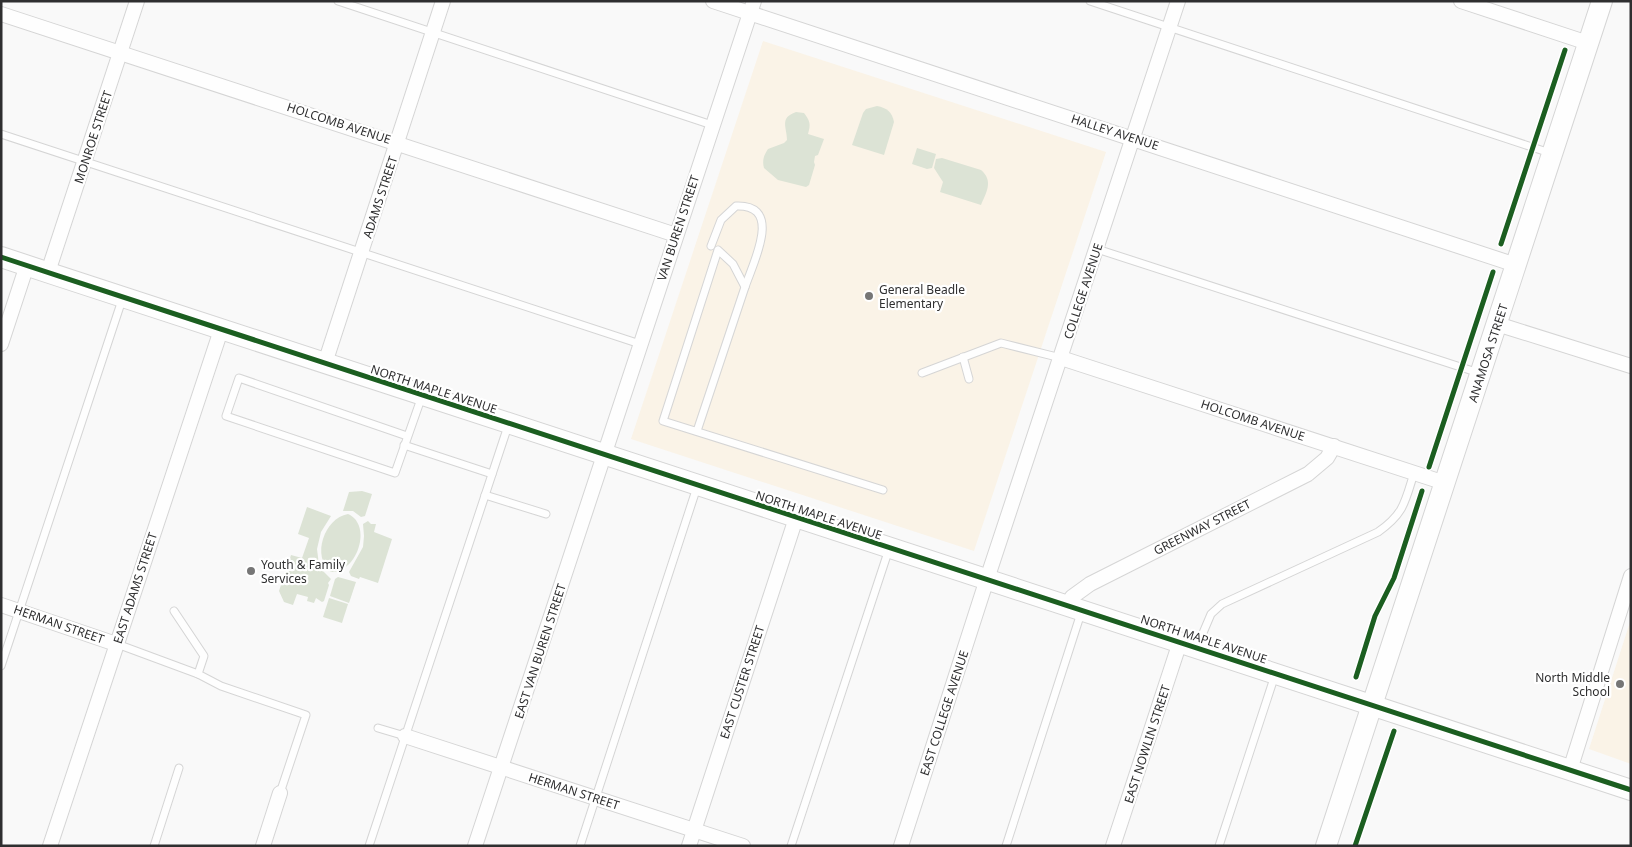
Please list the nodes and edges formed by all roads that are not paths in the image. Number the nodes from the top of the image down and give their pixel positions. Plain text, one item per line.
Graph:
1 (137, 1) edge
2 (338, 1) edge
3 (443, 1) edge
4 (713, 1) edge
5 (1090, 1) edge
6 (1178, 1) edge
7 (1460, 1) edge
8 (1602, 1) edge
9 (752, 7) edge
10 (1, 14) edge
11 (1170, 27) junction
12 (433, 32) junction
13 (1588, 43) junction
14 (120, 53) junction
15 (712, 125) junction
16 (1, 134) edge
17 (1134, 138) junction
18 (398, 143) junction
19 (1552, 154) junction
20 (84, 162) junction
21 (676, 235) junction
22 (710, 246) dead end
23 (1097, 249) junction
24 (361, 254) junction
25 (1, 257) edge
26 (27, 265) junction
27 (1516, 265) junction
28 (48, 272) junction
29 (745, 287) junction
30 (123, 297) junction
31 (1498, 324) junction
32 (221, 330) junction
33 (1, 344) edge
34 (640, 344) junction
35 (963, 357) junction
36 (1061, 358) junction
37 (325, 363) junction
38 (1631, 366) edge
39 (922, 373) dead end
40 (1481, 374) junction
41 (970, 379) dead end
42 (422, 395) junction
43 (509, 424) junction
44 (696, 431) junction
45 (408, 436) junction
46 (404, 445) junction
47 (1334, 446) junction
48 (604, 455) junction
49 (1414, 473) junction
50 (492, 474) junction
51 (1445, 483) junction
52 (697, 486) junction
53 (883, 490) dead end
54 (485, 495) junction
55 (546, 514) dead end
56 (796, 518) junction
57 (890, 548) junction
58 (1631, 576) edge
59 (987, 579) junction
60 (1, 605) edge
61 (1075, 607) junction
62 (174, 610) dead end
63 (19, 611) junction
64 (116, 644) junction
65 (1188, 644) junction
66 (1, 666) edge
67 (1276, 673) junction
68 (198, 674) junction
69 (1372, 704) junction
70 (378, 728) dead end
71 (405, 736) junction
72 (501, 767) junction
73 (179, 768) dead end
74 (1570, 770) junction
75 (1631, 790) edge
76 (280, 793) joint
77 (596, 798) junction
78 (694, 830) junction
79 (50, 846) edge
80 (154, 846) edge
81 (263, 846) edge
82 (369, 846) edge
83 (476, 846) edge
84 (580, 846) edge
85 (688, 846) edge
86 (743, 846) edge
87 (791, 846) edge
88 (901, 846) edge
89 (1006, 846) edge
90 (1113, 846) edge
91 (1219, 846) edge
92 (1326, 846) edge

1 - 14 street, MONROE STREET
2 - 12 lane
3 - 12 street, ADAMS STREET
4 - 9 street, HALLEY AVENUE
5 - 11 lane
6 - 11 street, COLLEGE AVENUE
7 - 13 street
8 - 13 street, ANAMOSA STREET
9 - 15 street, VAN BUREN STREET
9 - 17 street, HALLEY AVENUE
10 - 14 street, HOLCOMB AVENUE
11 - 17 street, COLLEGE AVENUE
11 - 19 lane
12 - 15 lane
12 - 18 street, ADAMS STREET
13 - 19 street, ANAMOSA STREET
14 - 18 street, HOLCOMB AVENUE
14 - 20 street, MONROE STREET
15 - 21 street, VAN BUREN STREET
16 - 20 lane
17 - 23 street, COLLEGE AVENUE
17 - 27 street, HALLEY AVENUE
18 - 21 street, HOLCOMB AVENUE
18 - 24 street, ADAMS STREET
19 - 27 street, ANAMOSA STREET
20 - 24 lane
20 - 28 street, MONROE STREET
21 - 34 street, VAN BUREN STREET
22 - 29 lane
23 - 36 street, COLLEGE AVENUE
23 - 40 lane
24 - 34 lane
24 - 37 street, ADAMS STREET
25 - 26 street, NORTH MAPLE AVENUE
26 - 28 street, NORTH MAPLE AVENUE
26 - 33 street
27 - 31 street, ANAMOSA STREET
28 - 30 street, NORTH MAPLE AVENUE
29 - 44 lane
29 - 44 lane
30 - 32 street, NORTH MAPLE AVENUE
30 - 63 lane
31 - 38 street
31 - 40 street, ANAMOSA STREET
32 - 37 street, NORTH MAPLE AVENUE
32 - 64 street, EAST ADAMS STREET
34 - 48 street, VAN BUREN STREET
35 - 36 lane
35 - 39 lane
35 - 41 lane
36 - 47 street, HOLCOMB AVENUE
36 - 59 street, COLLEGE AVENUE
37 - 42 street, NORTH MAPLE AVENUE
40 - 51 street, ANAMOSA STREET
42 - 43 street, NORTH MAPLE AVENUE
42 - 45 lane
43 - 48 street, NORTH MAPLE AVENUE
43 - 50 lane
44 - 53 lane
45 - 46 lane
45 - 46 lane
46 - 50 lane
47 - 49 street, HOLCOMB AVENUE
47 - 61 street, GREENWAY STREET
48 - 52 street, NORTH MAPLE AVENUE
48 - 72 street, EAST VAN BUREN STREET
49 - 51 street, HOLCOMB AVENUE
49 - 65 lane
50 - 54 lane
51 - 69 street, ANAMOSA STREET
52 - 56 street, NORTH MAPLE AVENUE
52 - 77 lane
54 - 55 lane
54 - 71 lane
56 - 57 street, NORTH MAPLE AVENUE
56 - 78 street, EAST CUSTER STREET
57 - 59 street, NORTH MAPLE AVENUE
57 - 87 lane
58 - 74 street
59 - 61 street, NORTH MAPLE AVENUE
59 - 88 street, EAST COLLEGE AVENUE
60 - 63 street, HERMAN STREET
61 - 65 street, NORTH MAPLE AVENUE
61 - 89 lane
62 - 68 lane
63 - 64 street, HERMAN STREET
63 - 66 lane
64 - 68 lane
64 - 79 street, EAST ADAMS STREET
65 - 67 street, NORTH MAPLE AVENUE
65 - 90 street, EAST NOWLIN STREET
67 - 69 street, NORTH MAPLE AVENUE
67 - 91 lane
68 - 76 lane
69 - 74 street, NORTH MAPLE AVENUE
69 - 92 street, ANAMOSA STREET
70 - 71 lane
71 - 72 street, HERMAN STREET
71 - 82 lane
72 - 77 street, HERMAN STREET
72 - 83 street, EAST VAN BUREN STREET
73 - 80 lane
74 - 75 street, NORTH MAPLE AVENUE
76 - 81 street
77 - 78 street, HERMAN STREET
77 - 84 lane
78 - 85 street, EAST CUSTER STREET
78 - 86 street, HERMAN STREET

